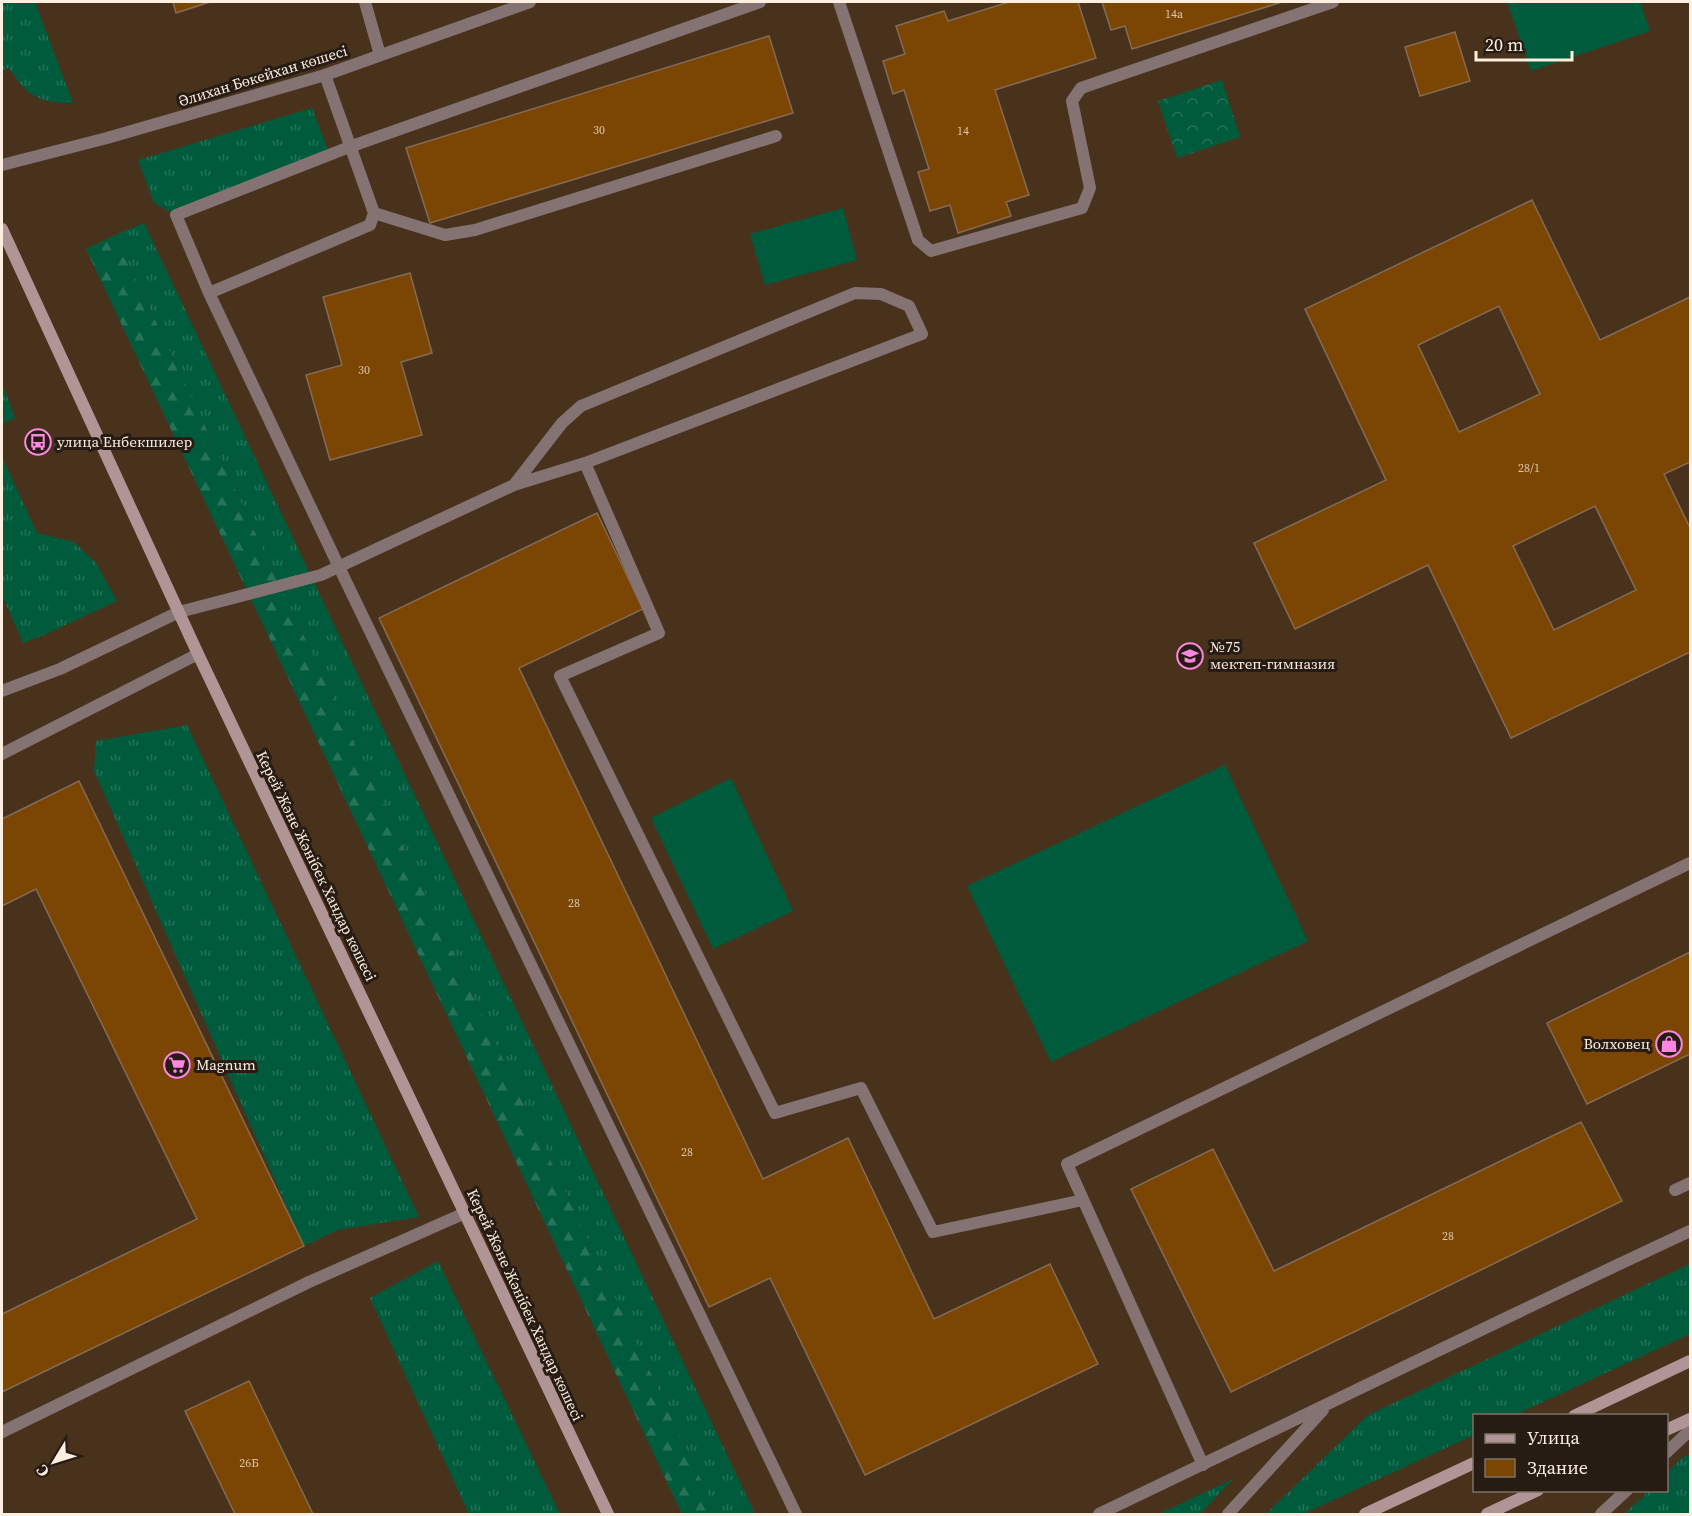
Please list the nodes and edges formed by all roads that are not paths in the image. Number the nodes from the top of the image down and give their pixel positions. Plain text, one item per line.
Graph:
1 (365, 2) edge
2 (530, 2) edge
3 (760, 2) edge
4 (839, 2) edge
5 (1333, 2) edge
6 (380, 55) junction
7 (325, 75) junction
8 (776, 136) dead end
9 (352, 146) junction
10 (2, 165) edge
11 (374, 213) junction
12 (2, 229) edge
13 (209, 293) junction
14 (585, 463) junction
15 (514, 485) junction
16 (339, 567) junction
17 (179, 612) junction
18 (198, 654) junction
19 (2, 691) edge
20 (2, 754) edge
21 (1690, 862) edge
22 (1690, 1183) edge
23 (1675, 1190) dead end
24 (1083, 1200) junction
25 (465, 1213) junction
26 (1690, 1231) edge
27 (1690, 1360) edge
28 (1328, 1405) junction
29 (1578, 1414) edge
30 (1690, 1419) edge
31 (1668, 1429) edge
32 (1690, 1430) edge
33 (2, 1432) edge
34 (1668, 1451) edge
35 (1473, 1463) edge
36 (1203, 1465) junction
37 (1536, 1492) edge
38 (1626, 1492) edge
39 (608, 1515) edge
40 (796, 1515) edge
41 (1099, 1515) edge
42 (1228, 1515) edge
43 (1365, 1515) edge
44 (1487, 1515) edge
45 (1602, 1515) edge

1 - 6 street
2 - 6 street, Әлихан Бөкейхан көшесі
3 - 9 street
4 - 5 street
6 - 7 street, Әлихан Бөкейхан көшесі
7 - 9 street
7 - 10 street, Әлихан Бөкейхан көшесі
8 - 11 street
9 - 11 street
9 - 13 street
11 - 13 street
12 - 17 main road, Керей Және Жәнібек Хандар көшесі
13 - 16 street
14 - 15 street
14 - 15 street
14 - 24 street
15 - 16 street
16 - 17 street
16 - 40 street
17 - 18 main road, Керей Және Жәнібек Хандар көшесі
17 - 19 street
18 - 20 street
18 - 25 main road, Керей Және Жәнібек Хандар көшесі
21 - 24 street
22 - 23 street
24 - 36 street
25 - 33 street
25 - 39 main road, Керей Және Жәнібек Хандар көшесі
26 - 28 street
27 - 29 main road
28 - 36 street
28 - 42 street
30 - 31 main road
32 - 34 street
35 - 43 main road
36 - 41 street
37 - 44 main road
38 - 45 street

